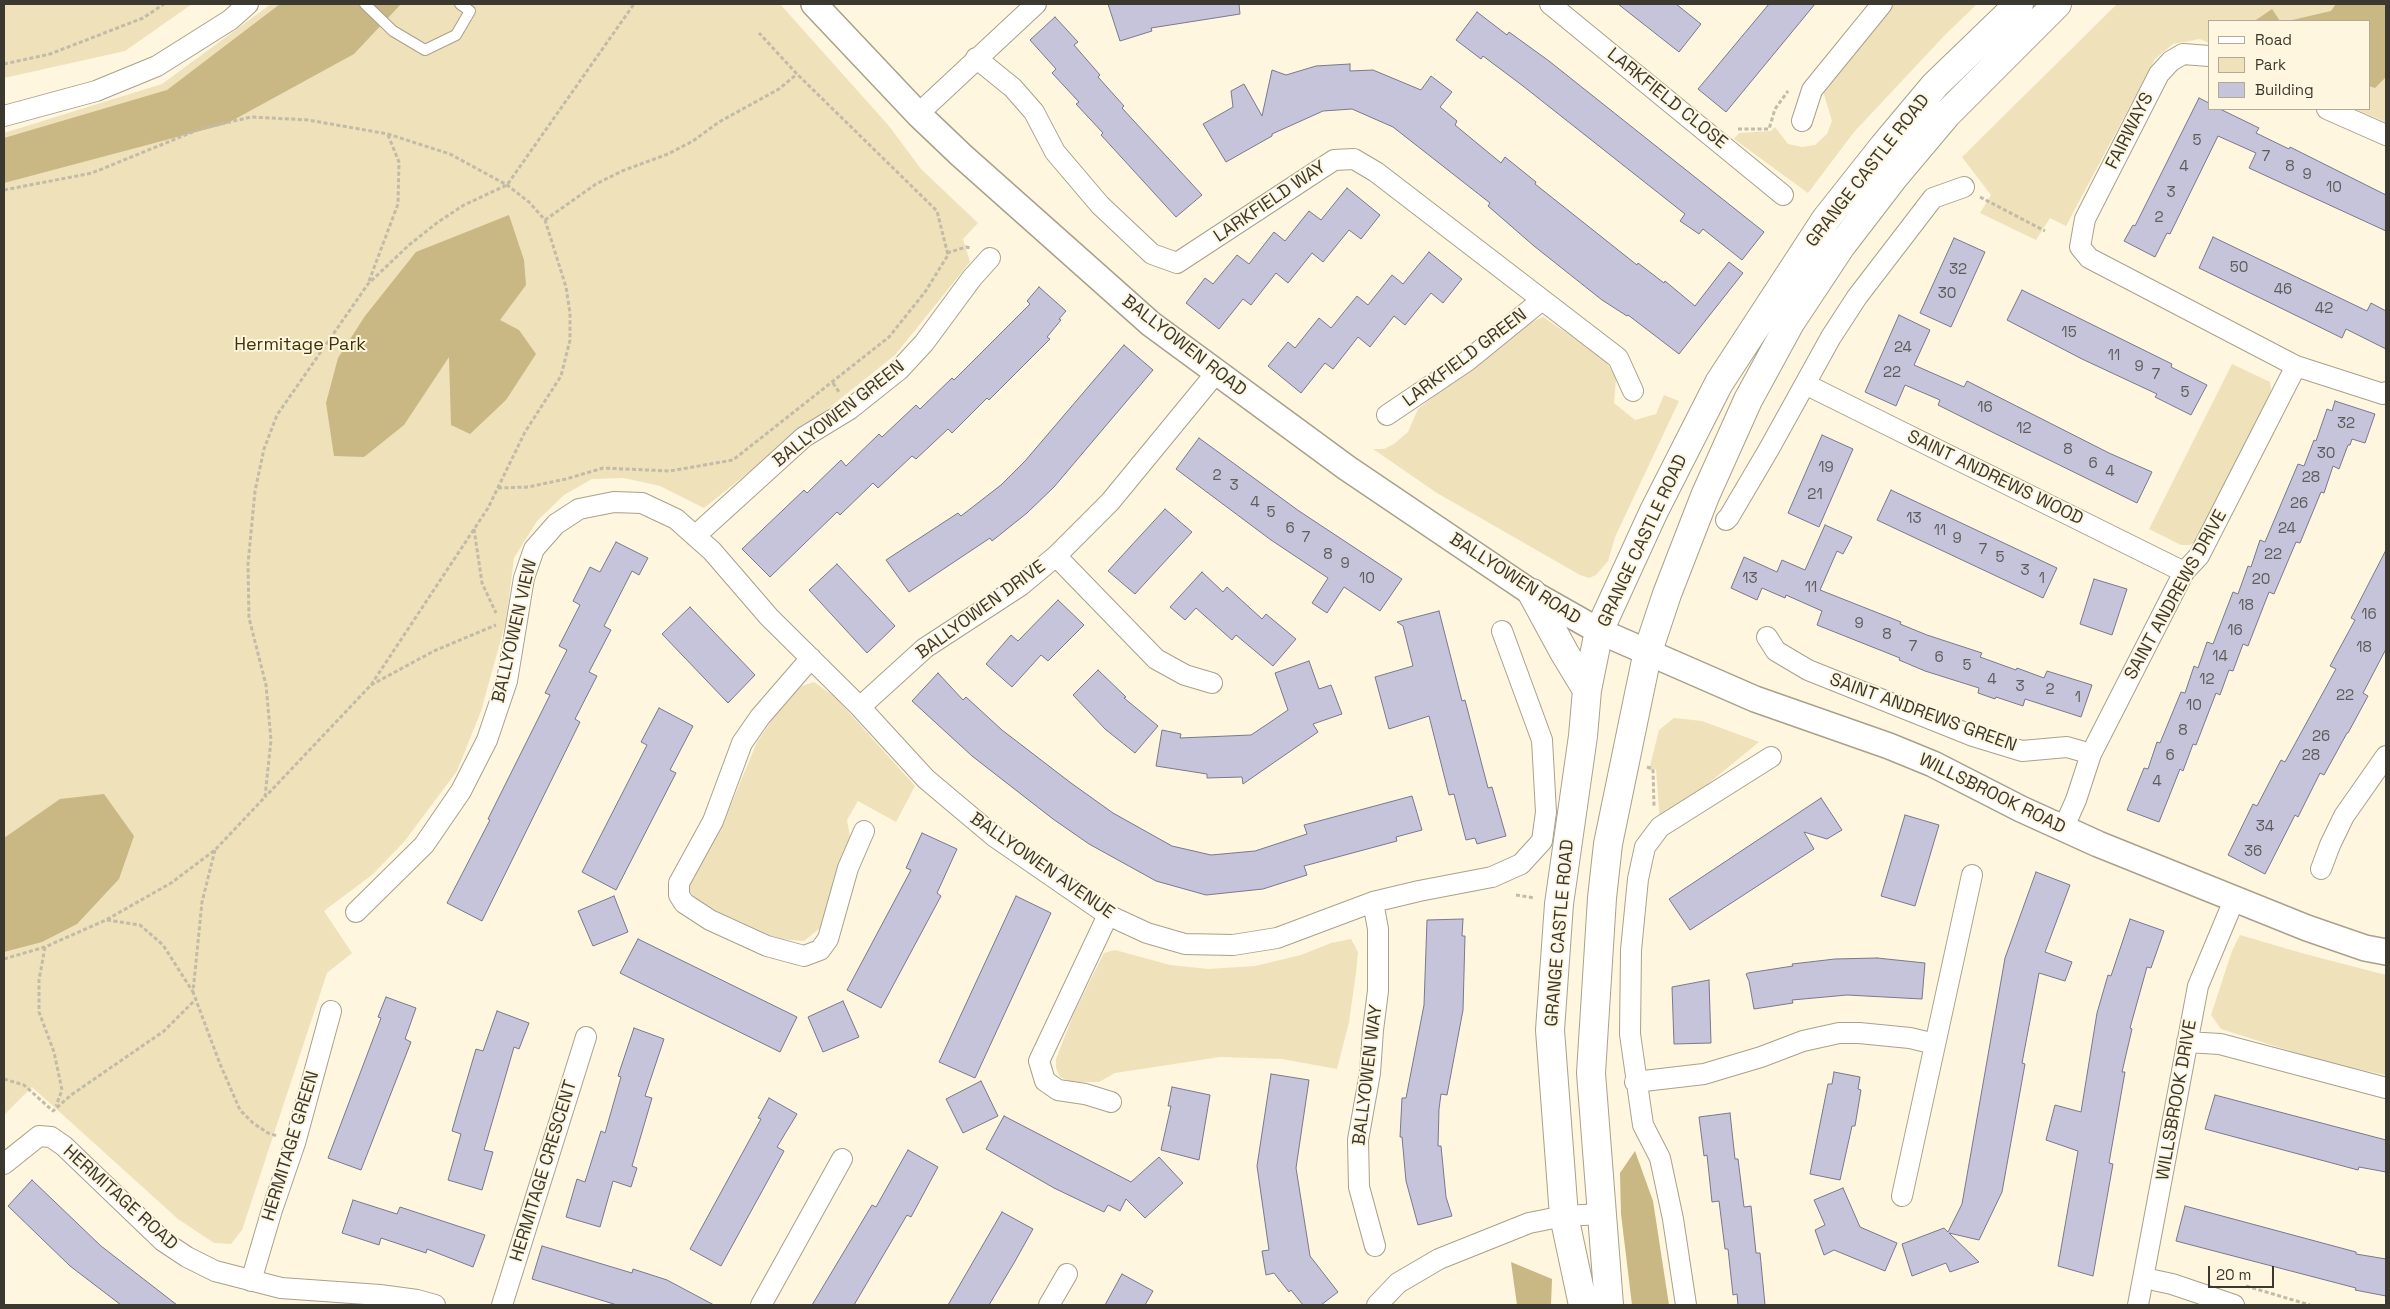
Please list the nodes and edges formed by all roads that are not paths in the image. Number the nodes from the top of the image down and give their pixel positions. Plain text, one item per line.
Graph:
1 (248, 4) edge
2 (365, 4) edge
3 (460, 4) edge
4 (814, 4) edge
5 (1036, 4) edge
6 (1550, 4) edge
7 (1882, 4) edge
8 (2019, 4) edge
9 (2057, 4) edge
10 (2208, 56) edge
11 (976, 58) junction
12 (2328, 110) edge
13 (918, 114) junction
14 (4, 116) edge
15 (1802, 121) dead end
16 (2386, 135) edge
17 (1972, 192) road end
18 (1784, 195) dead end
19 (990, 258) dead end
20 (1542, 300) junction
21 (2296, 366) junction
22 (1216, 373) junction
23 (1805, 384) junction
24 (1632, 391) dead end
25 (2386, 392) edge
26 (1387, 415) dead end
27 (1726, 520) dead end
28 (695, 536) junction
29 (1056, 556) junction
30 (2184, 572) junction
31 (1532, 593) junction
32 (1502, 631) dead end
33 (1599, 631) junction
34 (1767, 637) dead end
35 (1648, 652) junction
36 (811, 658) junction
37 (1212, 683) dead end
38 (1640, 688) junction
39 (1587, 690) junction
40 (860, 707) junction
41 (2091, 754) junction
42 (2386, 756) edge
43 (1771, 757) dead end
44 (1934, 764) junction
45 (2063, 829) junction
46 (864, 831) dead end
47 (2321, 869) dead end
48 (1972, 875) dead end
49 (2234, 900) junction
50 (1372, 902) junction
51 (356, 912) dead end
52 (1108, 915) junction
53 (2386, 952) edge
54 (331, 1010) dead end
55 (586, 1037) dead end
56 (2186, 1042) junction
57 (1935, 1044) junction
58 (1635, 1082) junction
59 (2386, 1088) edge
60 (1112, 1102) dead end
61 (842, 1159) dead end
62 (4, 1164) edge
63 (1902, 1196) dead end
64 (1602, 1214) junction
65 (1564, 1216) junction
66 (1375, 1246) dead end
67 (1067, 1274) dead end
68 (2144, 1278) junction
69 (252, 1281) junction
70 (435, 1305) edge
71 (502, 1305) edge
72 (761, 1305) edge
73 (1049, 1305) edge
74 (1377, 1305) edge
75 (1583, 1305) edge
76 (1608, 1305) edge
77 (1686, 1305) edge
78 (2138, 1305) edge
79 (2234, 1305) edge

1 - 14 street
2 - 3 lane
4 - 13 street, BALLYOWEN ROAD
5 - 11 street
6 - 18 street, LARKFIELD CLOSE
7 - 15 street
8 - 33 main road, GRANGE CASTLE ROAD
9 - 35 main road, GRANGE CASTLE ROAD
10 - 21 street, FAIRWAYS
11 - 13 street
11 - 20 street, LARKFIELD WAY
12 - 16 street
13 - 22 street, BALLYOWEN ROAD
17 - 23 street
19 - 28 street, BALLYOWEN GREEN
20 - 24 street, LARKFIELD WAY
20 - 26 street, LARKFIELD GREEN
21 - 25 street
21 - 30 street, SAINT ANDREWS DRIVE
22 - 29 street, BALLYOWEN DRIVE
22 - 31 street, BALLYOWEN ROAD
23 - 27 street
23 - 30 street, SAINT ANDREWS WOOD
28 - 36 street, BALLYOWEN AVENUE
28 - 51 street, BALLYOWEN VIEW
29 - 37 street
29 - 40 street, BALLYOWEN DRIVE
30 - 41 street, SAINT ANDREWS DRIVE
31 - 33 street, BALLYOWEN ROAD
31 - 39 main road
32 - 50 street, BALLYOWEN AVENUE
33 - 35 street, WILLSBROOK ROAD
33 - 39 main road, GRANGE CASTLE ROAD
34 - 41 street, SAINT ANDREWS GREEN
35 - 38 main road, GRANGE CASTLE ROAD
35 - 44 street, WILLSBROOK ROAD
36 - 40 street, BALLYOWEN AVENUE
36 - 46 street
38 - 44 street
38 - 64 main road, GRANGE CASTLE ROAD
39 - 65 main road, GRANGE CASTLE ROAD
40 - 52 street, BALLYOWEN AVENUE
41 - 45 street, SAINT ANDREWS DRIVE
42 - 47 street
43 - 58 street
44 - 45 street, WILLSBROOK ROAD
45 - 49 street, WILLSBROOK ROAD
48 - 57 street
49 - 53 street, WILLSBROOK ROAD
49 - 56 street, WILLSBROOK DRIVE
50 - 52 street, BALLYOWEN AVENUE
50 - 66 street, BALLYOWEN WAY
52 - 60 street
54 - 69 street, HERMITAGE GREEN
55 - 71 street, HERMITAGE CRESCENT
56 - 59 street
56 - 68 street, WILLSBROOK DRIVE
57 - 58 street
57 - 63 street
58 - 77 street
61 - 72 street
62 - 69 street, HERMITAGE ROAD
64 - 65 street
64 - 76 main road, GRANGE CASTLE ROAD
65 - 74 street
65 - 75 main road, GRANGE CASTLE ROAD
67 - 73 street
68 - 78 street, WILLSBROOK DRIVE
68 - 79 street
69 - 70 street, HERMITAGE ROAD

